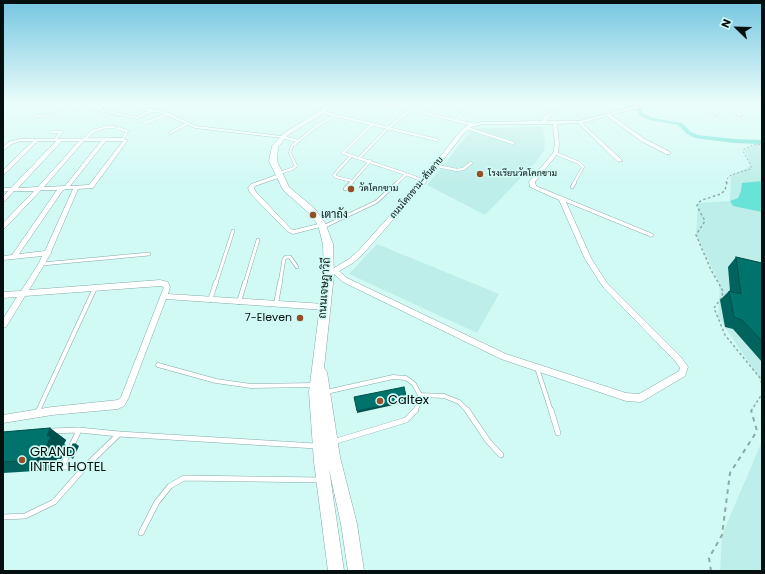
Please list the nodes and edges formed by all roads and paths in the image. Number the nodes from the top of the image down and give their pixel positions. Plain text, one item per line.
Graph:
1 (97, 130) edge
2 (122, 130) edge
3 (176, 130) edge
4 (215, 130) edge
5 (294, 130) edge
6 (312, 130) edge
7 (366, 130) edge
8 (386, 130) edge
9 (395, 130) edge
10 (465, 130) edge
11 (472, 130) edge
12 (556, 130) edge
13 (588, 130) edge
14 (629, 130) edge
15 (52, 132) dead end
16 (170, 133) dead end
17 (282, 137) junction
18 (105, 139) junction
19 (123, 139) junction
20 (37, 140) junction
21 (58, 140) junction
22 (83, 140) junction
23 (437, 140) dead end
24 (298, 141) junction
25 (513, 143) dead end
26 (762, 144) edge
27 (3, 150) edge
28 (555, 152) junction
29 (668, 153) dead end
30 (351, 156) junction
31 (359, 158) junction
32 (370, 161) junction
33 (620, 161) dead end
34 (471, 163) dead end
35 (436, 166) junction
36 (3, 173) edge
37 (406, 174) junction
38 (279, 175) junction
39 (352, 181) junction
40 (424, 181) junction
41 (572, 187) dead end
42 (63, 188) junction
43 (76, 188) junction
44 (39, 189) junction
45 (345, 189) dead end
46 (3, 190) edge
47 (13, 190) junction
48 (561, 198) junction
49 (3, 200) edge
50 (323, 226) junction
51 (3, 227) edge
52 (233, 231) dead end
53 (651, 234) dead end
54 (258, 240) dead end
55 (48, 253) junction
56 (149, 254) dead end
57 (14, 257) junction
58 (3, 258) edge
59 (42, 264) junction
60 (298, 266) dead end
61 (332, 272) junction
62 (95, 288) junction
63 (24, 294) junction
64 (3, 295) edge
65 (163, 296) junction
66 (210, 300) junction
67 (239, 302) junction
68 (276, 304) junction
69 (325, 308) junction
70 (3, 325) edge
71 (158, 365) dead end
72 (537, 368) junction
73 (762, 384) edge
74 (319, 388) junction
75 (762, 394) edge
76 (420, 395) junction
77 (38, 413) junction
78 (3, 420) edge
79 (79, 430) junction
80 (49, 431) edge
81 (558, 433) dead end
82 (119, 434) junction
83 (325, 444) junction
84 (500, 455) dead end
85 (85, 467) junction
86 (323, 480) junction
87 (3, 517) edge
88 (141, 533) dead end
89 (336, 571) edge
90 (356, 571) edge
91 (711, 571) edge

1 - 22 lane
2 - 19 lane
3 - 16 lane
4 - 17 street
5 - 17 street
6 - 24 lane
7 - 30 lane
8 - 31 lane
9 - 23 lane
10 - 35 street, ถนนโคกขาม-สันดาบ
11 - 25 lane
12 - 28 street
13 - 33 street
14 - 29 street
15 - 21 lane
17 - 24 lane
17 - 38 street, ถนนเจษฎาวิถี
18 - 19 street
18 - 22 street
18 - 42 street
19 - 43 street
20 - 21 street
20 - 27 street
20 - 36 street
21 - 22 street
21 - 47 street
22 - 44 street
24 - 38 lane
26 - 73 path
28 - 41 lane
28 - 48 street
30 - 31 lane
30 - 39 lane
31 - 32 lane
32 - 37 lane
32 - 39 lane
34 - 35 lane
35 - 40 street, ถนนโคกขาม-สันดาบ
37 - 40 lane
37 - 50 lane
38 - 50 street, ถนนเจษฎาวิถี
38 - 50 street
39 - 45 lane
40 - 61 street, ถนนโคกขาม-สันดาบ
42 - 43 street
42 - 44 street
42 - 57 street
43 - 55 street
44 - 47 street
44 - 51 street
46 - 47 street
47 - 49 street
48 - 53 street
48 - 72 street
50 - 61 street, ถนนเจษฎาวิถี
52 - 66 lane
54 - 67 lane
55 - 57 street
55 - 59 street
56 - 59 lane
57 - 58 street
59 - 63 street
60 - 68 lane
61 - 69 street, ถนนเจษฎาวิถี
61 - 72 street
62 - 63 street
62 - 65 street
62 - 77 lane
63 - 64 street
63 - 70 street
65 - 66 street
65 - 77 street
66 - 67 street
67 - 68 street
68 - 69 street
69 - 74 street, ถนนเจษฎาวิถี
71 - 74 lane
72 - 81 lane
74 - 76 lane
74 - 83 street, ถนนเจษฎาวิถี
75 - 91 path
76 - 83 lane
76 - 84 lane
77 - 78 street
79 - 80 lane
79 - 82 lane
79 - 85 lane
82 - 83 lane
82 - 85 lane
83 - 86 street, ถนนเจษฎาวิถี
83 - 90 street, ถนนเจษฎาวิถี
85 - 87 lane
86 - 88 lane
86 - 89 street, ถนนเจษฎาวิถี

